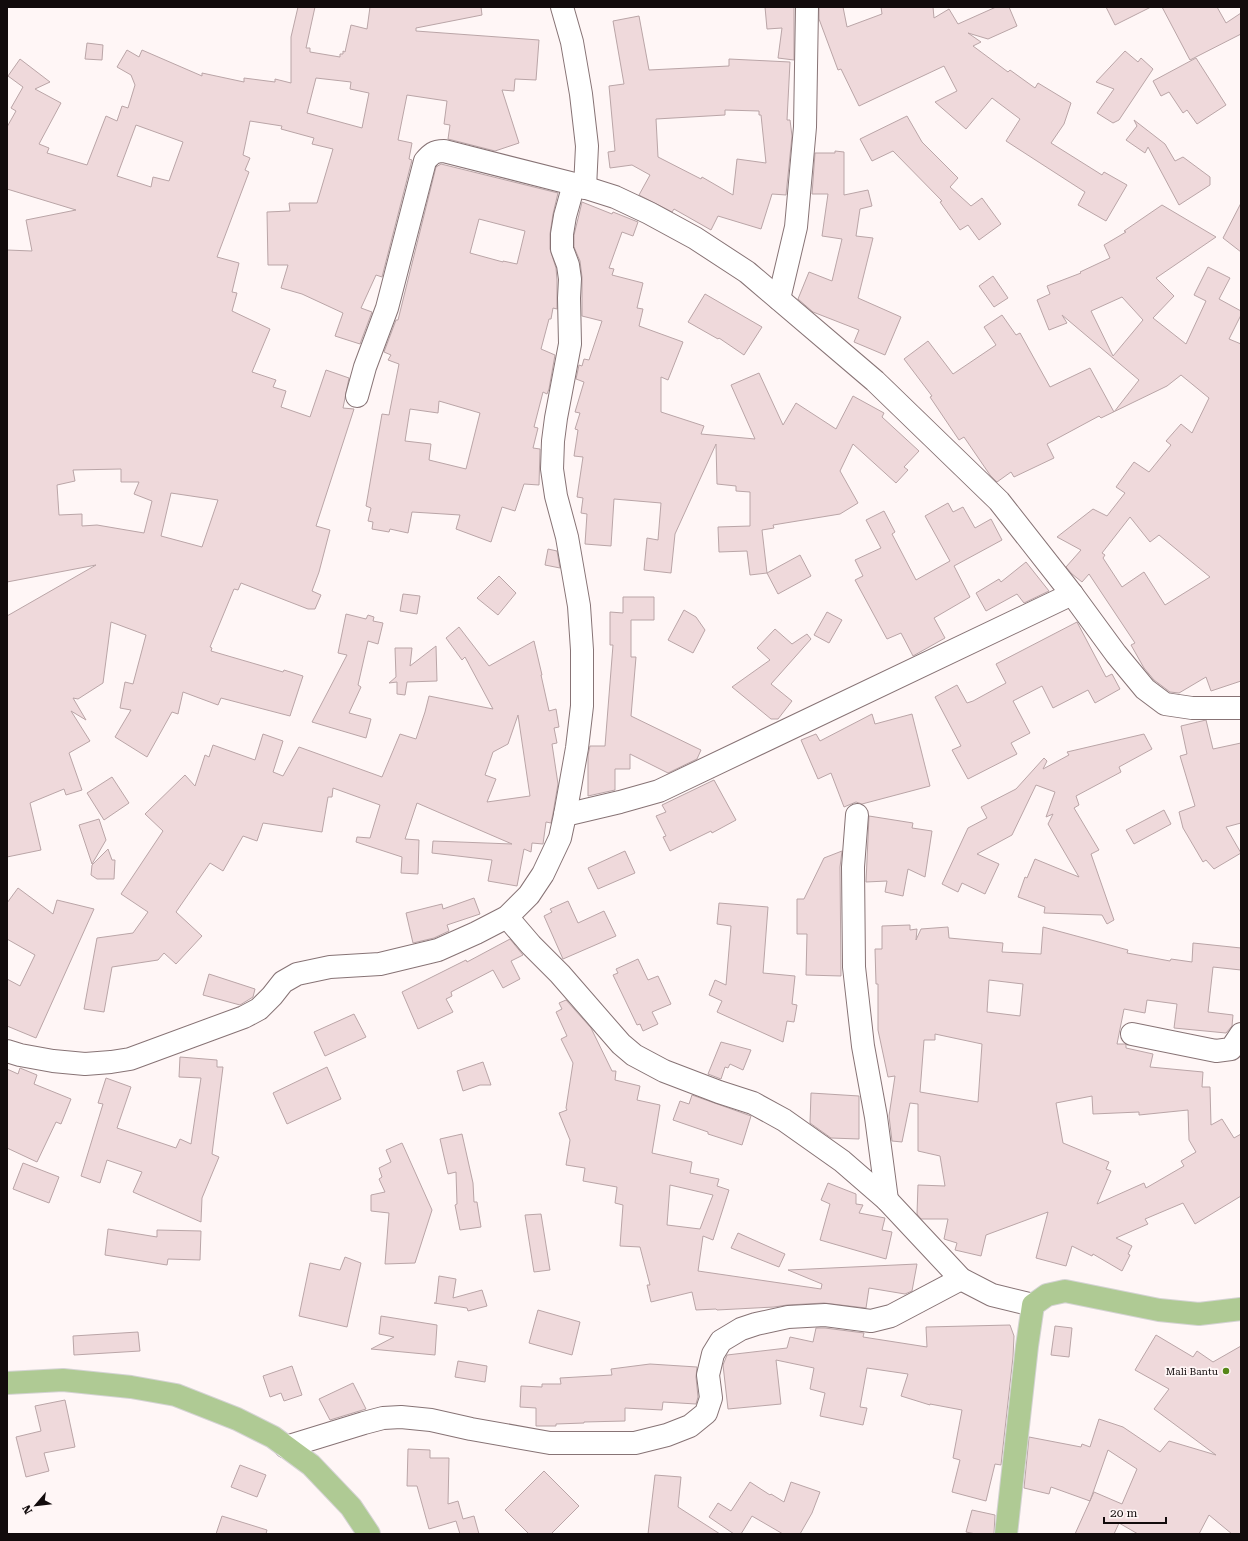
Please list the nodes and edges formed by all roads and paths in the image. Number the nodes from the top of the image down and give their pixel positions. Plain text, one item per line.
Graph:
1 (562, 7) edge
2 (807, 7) edge
3 (580, 186) junction
4 (779, 299) junction
5 (357, 396) dead end
6 (1072, 594) junction
7 (1241, 708) edge
8 (565, 815) junction
9 (857, 815) dead end
10 (506, 917) junction
11 (1132, 1034) dead end
12 (1241, 1034) edge
13 (7, 1050) edge
14 (887, 1200) junction
15 (961, 1279) junction
16 (1033, 1305) junction
17 (1241, 1309) edge
18 (7, 1383) edge
19 (286, 1447) junction
20 (369, 1534) edge
21 (1006, 1534) edge

1 - 3 street
2 - 4 street
3 - 4 street
3 - 5 street
3 - 8 street
4 - 6 street
6 - 7 street
6 - 8 street
8 - 10 street
9 - 14 street
10 - 13 street
10 - 14 street
11 - 12 street
14 - 15 street
15 - 16 street
15 - 19 street
16 - 17 main road
16 - 21 main road
18 - 19 main road
19 - 20 main road

